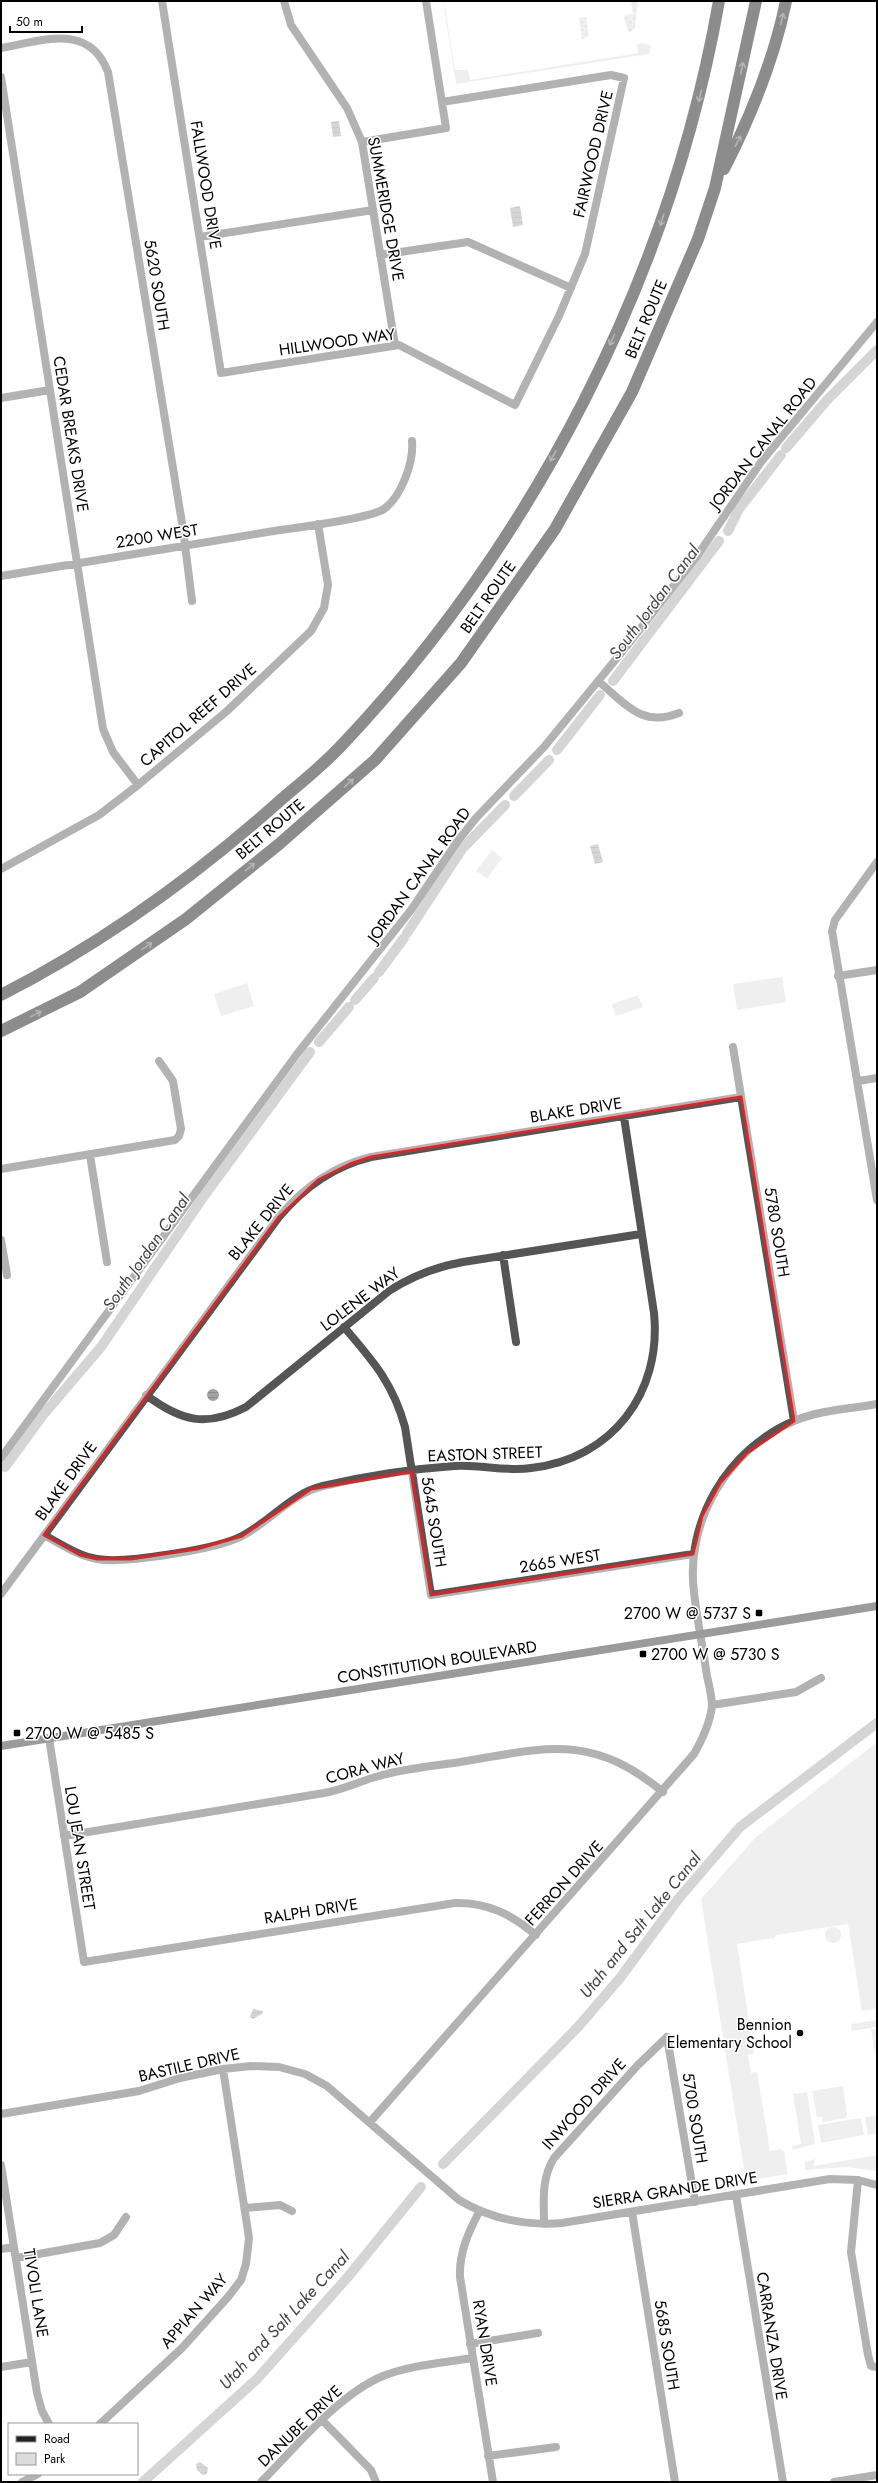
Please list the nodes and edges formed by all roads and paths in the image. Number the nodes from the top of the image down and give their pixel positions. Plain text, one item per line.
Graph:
1 (162, 1) edge
2 (284, 1) edge
3 (426, 1) edge
4 (712, 1) edge
5 (719, 1) edge
6 (756, 1) edge
7 (786, 1) edge
8 (1, 48) edge
9 (709, 58) junction
10 (1, 77) edge
11 (442, 102) junction
12 (362, 142) junction
13 (714, 188) junction
14 (373, 210) junction
15 (200, 237) junction
16 (380, 255) junction
17 (571, 288) junction
18 (877, 322) edge
19 (395, 345) junction
20 (221, 373) joint
21 (50, 390) junction
22 (1, 398) edge
23 (515, 405) joint
24 (412, 441) dead end
25 (318, 524) junction
26 (185, 546) junction
27 (78, 563) junction
28 (1, 576) edge
29 (192, 601) dead end
30 (598, 681) junction
31 (679, 713) dead end
32 (138, 785) junction
33 (877, 862) edge
34 (1, 869) edge
35 (877, 970) edge
36 (838, 976) junction
37 (1, 995) edge
38 (1, 1031) edge
39 (734, 1047) dead end
40 (159, 1061) dead end
41 (877, 1078) edge
42 (858, 1081) junction
43 (741, 1097) junction
44 (624, 1117) junction
45 (90, 1155) junction
46 (1, 1169) edge
47 (877, 1200) edge
48 (641, 1234) junction
49 (1, 1240) edge
50 (503, 1255) junction
51 (107, 1262) dead end
52 (6, 1275) dead end
53 (344, 1327) junction
54 (516, 1342) dead end
55 (146, 1395) junction
56 (877, 1404) edge
57 (794, 1421) junction
58 (1, 1458) edge
59 (412, 1472) junction
60 (44, 1535) junction
61 (693, 1554) junction
62 (1, 1594) edge
63 (431, 1595) joint
64 (877, 1606) edge
65 (701, 1634) junction
66 (821, 1678) dead end
67 (712, 1705) junction
68 (49, 1738) junction
69 (1, 1746) edge
70 (663, 1792) junction
71 (64, 1836) junction
72 (536, 1935) junction
73 (84, 1962) joint
74 (667, 2037) joint
75 (224, 2069) junction
76 (1, 2114) edge
77 (370, 2122) junction
78 (1, 2165) edge
79 (858, 2180) junction
80 (877, 2185) edge
81 (736, 2195) junction
82 (695, 2202) junction
83 (245, 2208) junction
84 (292, 2211) dead end
85 (479, 2212) junction
86 (632, 2212) junction
87 (126, 2218) dead end
88 (544, 2224) junction
89 (14, 2247) junction
90 (1, 2249) edge
91 (16, 2258) junction
92 (538, 2334) dead end
93 (470, 2344) junction
94 (472, 2358) junction
95 (32, 2362) junction
96 (1, 2367) edge
97 (877, 2367) edge
98 (323, 2421) junction
99 (48, 2423) edge
100 (101, 2423) edge
101 (556, 2447) dead end
102 (488, 2456) junction
103 (36, 2475) edge
104 (877, 2475) edge
105 (22, 2482) edge
106 (262, 2482) edge
107 (376, 2482) edge
108 (493, 2482) edge
109 (675, 2482) edge
110 (783, 2482) edge
111 (834, 2482) edge

1 - 15 street, FALLWOOD DRIVE
2 - 12 street, SUMMERIDGE DRIVE
3 - 11 street
4 - 9 highway
5 - 9 highway, BELT ROUTE
13 -> 6 highway, BELT ROUTE
13 -> 7 highway
8 - 26 street, 5620 SOUTH
9 -> 37 highway, BELT ROUTE
10 - 21 street, CEDAR BREAKS DRIVE
11 - 12 street
11 - 17 street, FAIRWOOD DRIVE
12 - 14 street, SUMMERIDGE DRIVE
38 -> 13 highway, BELT ROUTE
14 - 15 street
14 - 16 street, SUMMERIDGE DRIVE
15 - 20 street, FALLWOOD DRIVE
16 - 17 street
16 - 19 street, SUMMERIDGE DRIVE
17 - 23 street, FAIRWOOD DRIVE
18 - 30 street, JORDAN CANAL ROAD
19 - 20 street, HILLWOOD WAY
19 - 23 street, HILLWOOD WAY
21 - 22 street
21 - 27 street, CEDAR BREAKS DRIVE
24 - 25 street, 2200 WEST
25 - 26 street, 2200 WEST
25 - 32 street, CAPITOL REEF DRIVE
26 - 27 street, 2200 WEST
26 - 29 street, 5620 SOUTH
27 - 28 street, 2200 WEST
27 - 32 street, CEDAR BREAKS DRIVE
30 - 31 street
30 - 58 street, JORDAN CANAL ROAD
32 - 34 street, CAPITOL REEF DRIVE
33 - 36 street
35 - 36 street
36 - 42 street
39 - 43 street, 5780 SOUTH
40 - 45 street
41 - 42 street
42 - 47 street
43 - 44 street, BLAKE DRIVE
43 - 57 street, 5780 SOUTH
44 - 48 street, EASTON STREET
44 - 55 street, BLAKE DRIVE
45 - 46 street
45 - 51 street
48 - 50 street, LOLENE WAY
48 - 59 street, EASTON STREET
49 - 52 street
50 - 53 street, LOLENE WAY
50 - 54 street
53 - 55 street, LOLENE WAY
53 - 59 street, 5645 SOUTH
55 - 60 street, BLAKE DRIVE
56 - 57 street, FERRON DRIVE
57 - 61 street, FERRON DRIVE
59 - 60 street, EASTON STREET
59 - 63 street, 5645 SOUTH
60 - 62 street, BLAKE DRIVE
61 - 63 street, 2665 WEST
61 - 65 street, FERRON DRIVE
64 - 65 main road, CONSTITUTION BOULEVARD
65 - 67 street, FERRON DRIVE
65 - 68 main road, CONSTITUTION BOULEVARD
66 - 67 street
67 - 70 street, FERRON DRIVE
68 - 69 main road, CONSTITUTION BOULEVARD
68 - 71 street, LOU JEAN STREET
70 - 71 street, CORA WAY
70 - 72 street, FERRON DRIVE
71 - 73 street, LOU JEAN STREET
72 - 73 street, RALPH DRIVE
72 - 77 street, FERRON DRIVE
74 - 82 street, 5700 SOUTH
74 - 88 street, INWOOD DRIVE
75 - 76 street, BASTILE DRIVE
75 - 77 street, BASTILE DRIVE
75 - 83 street, APPIAN WAY
77 - 85 street, BASTILE DRIVE
78 - 89 street, TIVOLI LANE
79 - 80 street, SIERRA GRANDE DRIVE
79 - 81 street, SIERRA GRANDE DRIVE
79 - 97 street
81 - 82 street, SIERRA GRANDE DRIVE
81 - 110 street, CARRANZA DRIVE
82 - 86 street, SIERRA GRANDE DRIVE
83 - 84 street
83 - 100 street, APPIAN WAY
85 - 88 street, SIERRA GRANDE DRIVE
85 - 93 street, RYAN DRIVE
86 - 88 street, SIERRA GRANDE DRIVE
86 - 109 street, 5685 SOUTH
87 - 91 street
89 - 90 street
89 - 91 street, TIVOLI LANE
91 - 95 street, TIVOLI LANE
92 - 93 street
93 - 94 street, RYAN DRIVE
94 - 98 street, DANUBE DRIVE
94 - 102 street, RYAN DRIVE
95 - 96 street
95 - 99 street, TIVOLI LANE
98 - 106 street, DANUBE DRIVE
98 - 107 street
101 - 102 street
102 - 108 street, RYAN DRIVE
103 - 105 street
104 - 111 street

